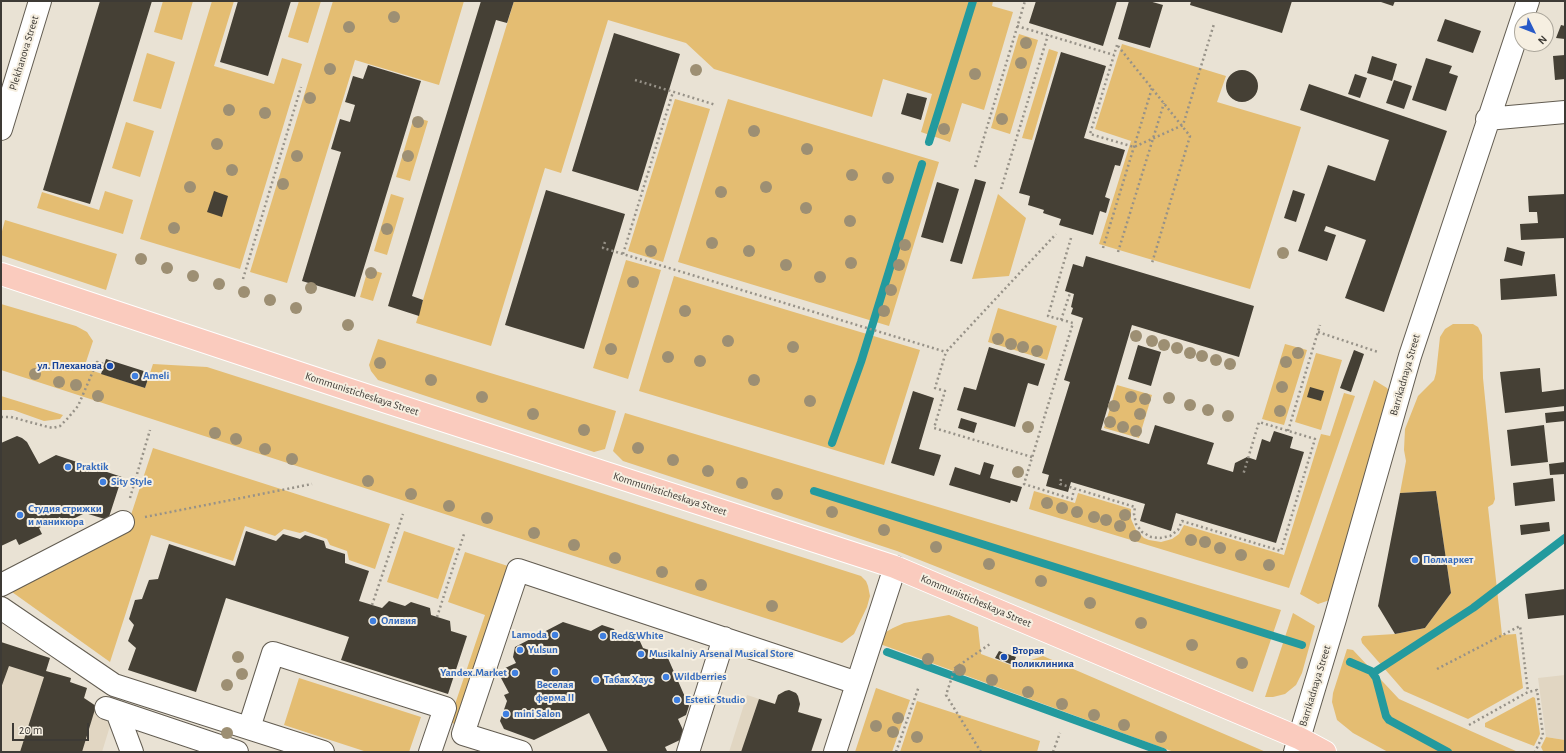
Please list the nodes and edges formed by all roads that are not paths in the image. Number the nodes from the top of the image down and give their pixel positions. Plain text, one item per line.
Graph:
1 (40, 1) edge
2 (1528, 1) edge
3 (1565, 112) edge
4 (1487, 119) junction
5 (1, 129) edge
6 (1, 274) edge
7 (123, 522) road end
8 (895, 567) junction
9 (1, 586) edge
10 (1, 608) edge
11 (724, 638) junction
12 (857, 683) junction
13 (249, 728) junction
14 (1297, 745) edge
15 (132, 752) edge
16 (237, 752) edge
17 (323, 752) edge
18 (430, 752) edge
19 (521, 752) edge
20 (688, 752) edge
21 (835, 752) edge
22 (1325, 752) edge

1 - 5 street, Plekhanova Street
2 - 4 street, Barrikadnaya Street
3 - 4 street
4 - 14 street, Barrikadnaya Street
6 - 8 main road, Kommunisticheskaya Street
7 - 9 street
8 - 12 street
8 - 14 main road, Kommunisticheskaya Street
10 - 13 street
11 - 12 street
11 - 19 street
11 - 20 street
12 - 21 street
13 - 17 street
13 - 18 street
14 - 22 main road, Kommunisticheskaya Street
15 - 16 street

